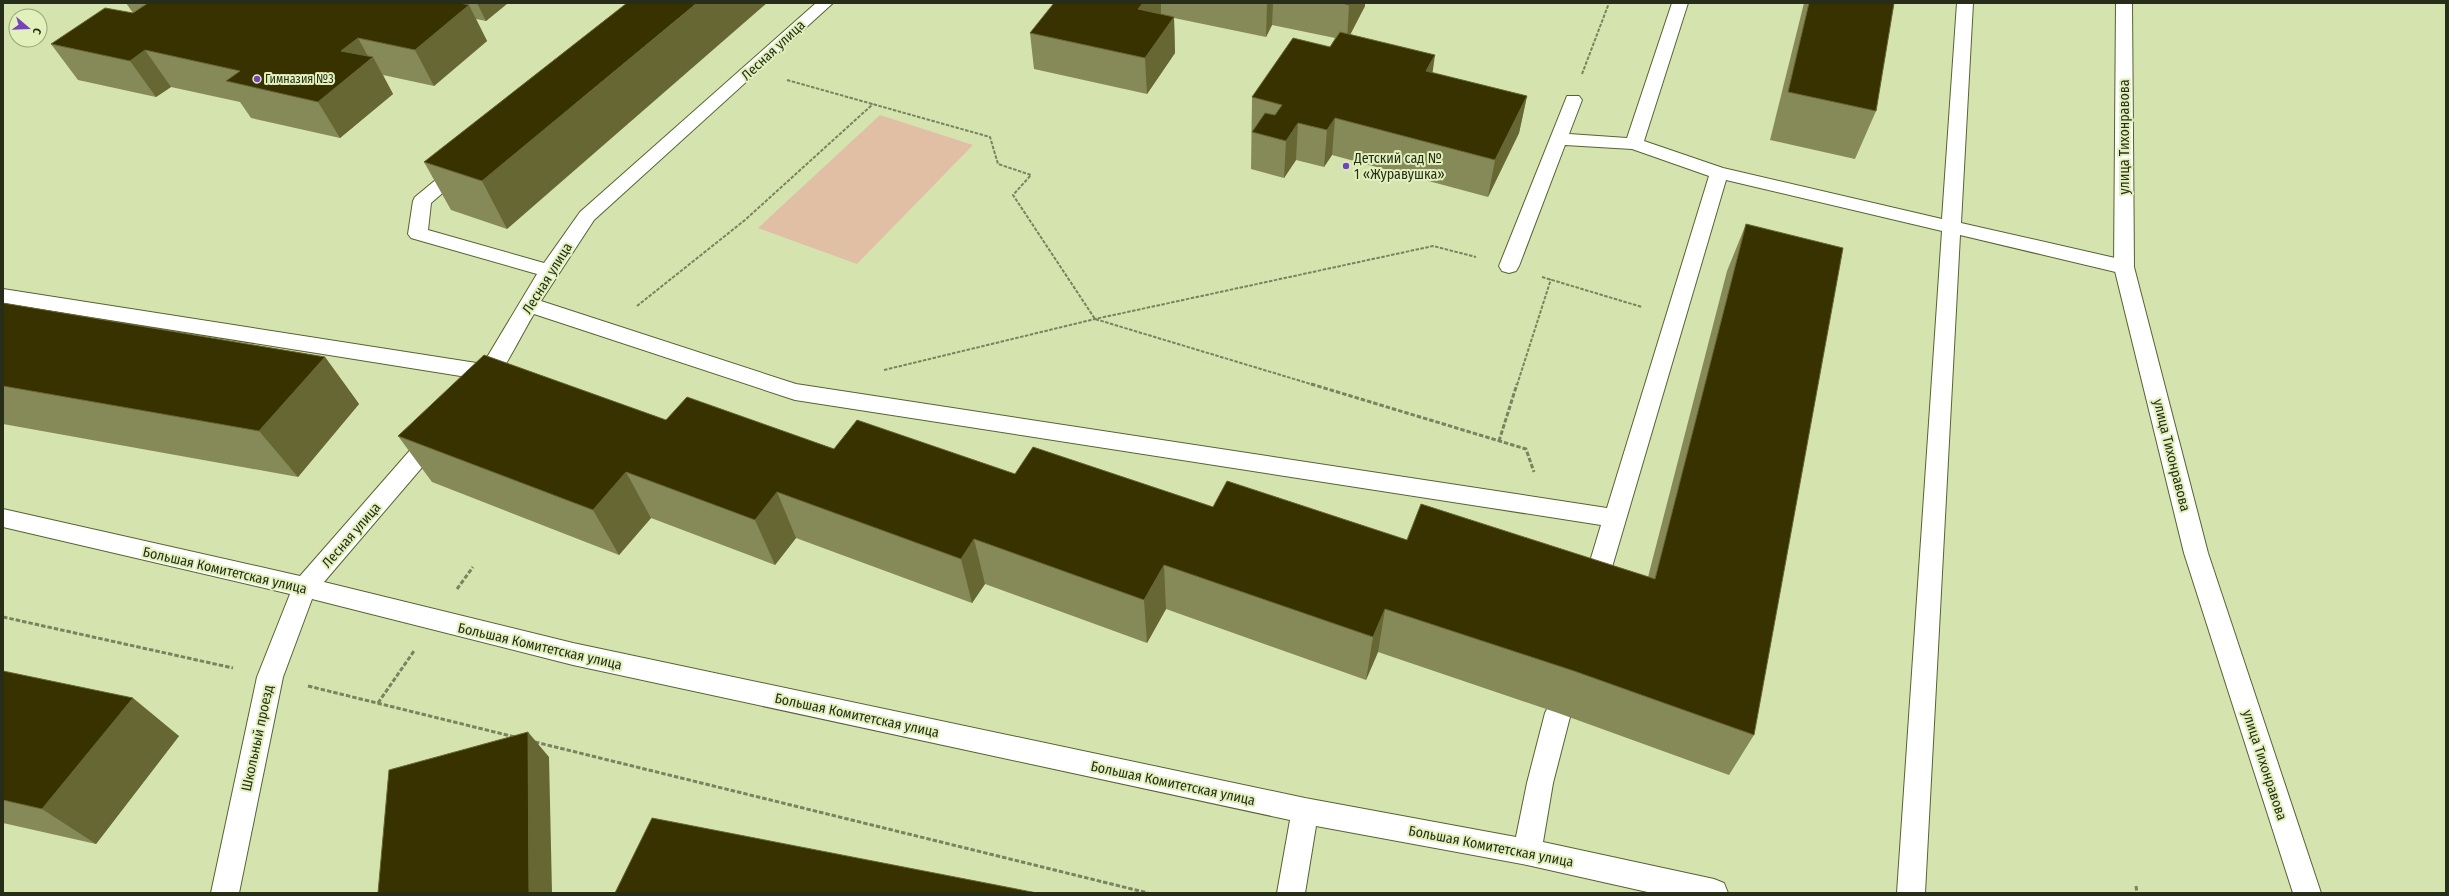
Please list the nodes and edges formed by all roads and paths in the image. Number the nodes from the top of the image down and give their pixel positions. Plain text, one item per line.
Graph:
1 (825, 3) edge
2 (1609, 3) edge
3 (1680, 3) edge
4 (1965, 3) edge
5 (2124, 3) edge
6 (752, 70) junction
7 (1572, 100) joint
8 (874, 104) junction
9 (1558, 139) junction
10 (1634, 144) junction
11 (476, 155) edge
12 (1719, 172) junction
13 (1951, 226) junction
14 (1509, 266) junction
15 (2124, 266) junction
16 (549, 271) junction
17 (1551, 279) junction
18 (3, 296) edge
19 (530, 305) junction
20 (1675, 318) junction
21 (1095, 319) junction
22 (607, 330) junction
23 (879, 372) dead end
24 (489, 373) junction
25 (469, 397) edge
26 (444, 427) edge
27 (1499, 441) junction
28 (1546, 508) junction
29 (3, 518) edge
30 (1614, 518) junction
31 (305, 588) junction
32 (1589, 607) edge
33 (3, 617) edge
34 (270, 677) junction
35 (1558, 713) dead end
36 (516, 737) edge
37 (532, 741) dead end
38 (1305, 811) junction
39 (1526, 852) junction
40 (2136, 886) dead end
41 (225, 893) edge
42 (1148, 893) edge
43 (1291, 893) edge
44 (1714, 893) edge
45 (1911, 893) edge
46 (2138, 893) edge
47 (2307, 893) edge

1 - 6 street, Лесная улица
2 - 7 path
3 - 10 street
4 - 13 street
5 - 15 street, улица Тихонравова
6 - 8 path
6 - 16 street, Лесная улица
7 - 9 street
8 - 21 path
8 - 22 path
9 - 10 street
9 - 14 street
10 - 12 street
11 - 16 street
12 - 13 street
12 - 20 street
13 - 15 street
13 - 45 street
14 - 17 path
14 - 21 path
15 - 47 street, улица Тихонравова
16 - 19 street, Лесная улица
17 - 20 path
17 - 27 path
18 - 24 street
19 - 22 street
19 - 24 street, Лесная улица
20 - 30 street
21 - 23 path
21 - 27 path
22 - 28 street
24 - 25 street, Лесная улица
26 - 31 street, Лесная улица
27 - 28 path
28 - 30 street
29 - 31 street, Большая Комитетская улица
30 - 32 street
31 - 34 street, Школьный проезд
31 - 38 street, Большая Комитетская улица
33 - 34 path
34 - 36 path
34 - 41 street, Школьный проезд
35 - 39 street
37 - 42 path
38 - 39 street, Большая Комитетская улица
38 - 43 street
39 - 44 street, Большая Комитетская улица
40 - 46 path

